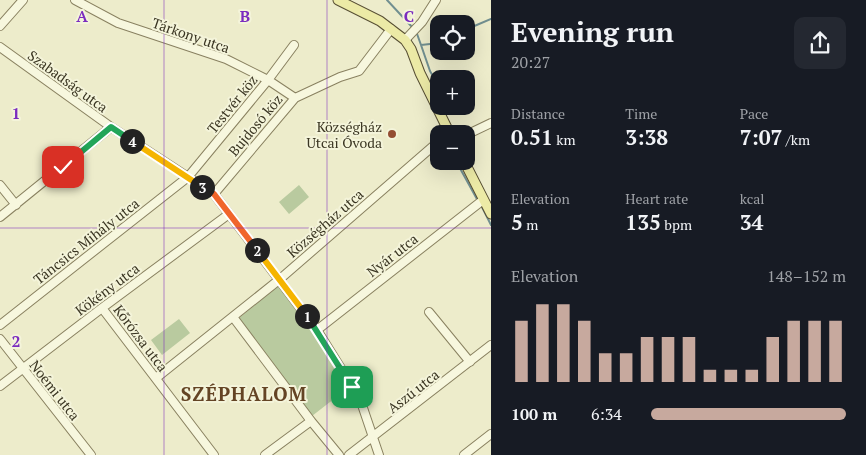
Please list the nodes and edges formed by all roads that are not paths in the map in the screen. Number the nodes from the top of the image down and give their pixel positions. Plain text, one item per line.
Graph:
1 (23, 0) edge
2 (76, 0) edge
3 (338, 0) edge
4 (425, 0) edge
5 (434, 3) edge
6 (0, 26) edge
7 (391, 29) junction
8 (405, 40) junction
9 (294, 45) dead end
10 (0, 48) edge
11 (268, 80) junction
12 (295, 98) junction
13 (491, 123) edge
14 (445, 125) edge
15 (111, 127) junction
16 (475, 131) edge
17 (430, 149) edge
18 (468, 170) edge
19 (188, 177) junction
20 (0, 185) edge
21 (214, 194) junction
22 (481, 202) junction
23 (16, 205) junction
24 (229, 214) junction
25 (491, 214) edge
26 (0, 217) edge
27 (280, 279) junction
28 (102, 308) junction
29 (429, 312) dead end
30 (233, 317) junction
31 (0, 325) edge
32 (317, 330) junction
33 (0, 339) edge
34 (491, 345) edge
35 (470, 362) junction
36 (22, 369) junction
37 (156, 378) junction
38 (0, 386) edge
39 (311, 421) junction
40 (491, 434) edge
41 (372, 438) junction
42 (91, 455) edge
43 (214, 455) edge
44 (265, 455) edge
45 (339, 455) edge
46 (349, 455) edge
47 (379, 455) edge
48 (464, 455) edge

1 - 6 street
2 - 11 street, Tárkony utca
3 - 7 main road
4 - 5 street
5 - 8 street
7 - 8 main road
7 - 12 street, Bujdosó köz
8 - 14 main road
9 - 11 street, Testvér köz
10 - 15 street, Szabadság utca
11 - 12 street, Tárkony utca
11 - 19 street, Testvér köz
12 - 21 street, Bujdosó köz
13 - 16 street
15 - 19 street, Szabadság utca
15 - 23 street
17 - 27 street, Községház utca
18 - 22 main road
19 - 21 street, Szabadság utca
19 - 31 street, Táncsics Mihály utca
20 - 23 street
21 - 24 street, Szabadság utca
22 - 25 main road
22 - 32 street, Nyár utca
23 - 26 street
24 - 27 street, Szabadság utca
24 - 28 street, Kökény utca
27 - 30 street, Községház utca
27 - 32 street, Szabadság utca
28 - 36 street, Kökény utca
28 - 37 street, Kőrózsa utca
29 - 35 street
30 - 37 street, Községház utca
30 - 39 street
32 - 41 street, Szabadság utca
33 - 36 street, Noémi utca
34 - 35 street, Aszú utca
35 - 41 street, Aszú utca
36 - 38 street, Kökény utca
36 - 42 street, Noémi utca
37 - 43 street, Kőrózsa utca
39 - 44 street
39 - 45 street
40 - 48 street
41 - 46 street, Aszú utca
41 - 47 street, Szabadság utca

